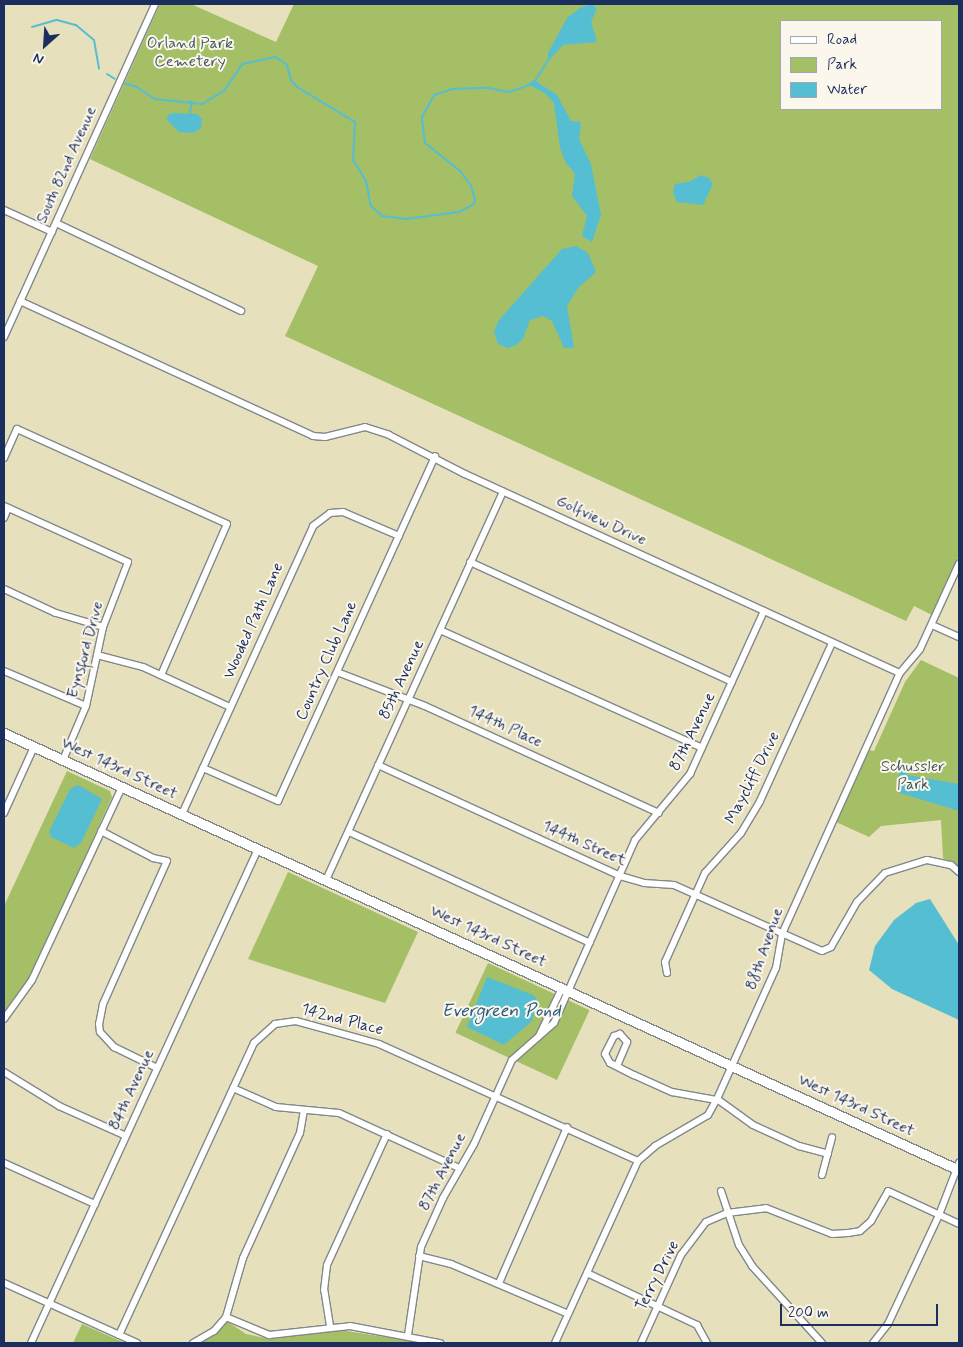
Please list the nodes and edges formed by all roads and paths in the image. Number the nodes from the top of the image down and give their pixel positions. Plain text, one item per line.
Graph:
1 (155, 4) edge
2 (4, 210) edge
3 (56, 223) junction
4 (52, 232) junction
5 (20, 301) junction
6 (241, 311) dead end
7 (4, 337) edge
8 (435, 456) junction
9 (4, 458) edge
10 (503, 491) junction
11 (6, 507) edge
12 (4, 518) edge
13 (399, 536) junction
14 (470, 562) junction
15 (959, 564) edge
16 (4, 590) edge
17 (764, 611) junction
18 (932, 625) junction
19 (103, 627) junction
20 (440, 630) junction
21 (959, 637) edge
22 (832, 643) junction
23 (97, 655) junction
24 (4, 671) edge
25 (336, 672) junction
26 (900, 673) junction
27 (161, 675) junction
28 (732, 682) junction
29 (407, 701) junction
30 (86, 706) junction
31 (230, 707) junction
32 (4, 733) edge
33 (34, 746) junction
34 (702, 748) junction
35 (63, 760) junction
36 (378, 765) junction
37 (203, 768) junction
38 (122, 787) junction
39 (4, 813) edge
40 (659, 813) junction
41 (182, 814) junction
42 (101, 831) junction
43 (349, 832) junction
44 (258, 849) junction
45 (959, 872) edge
46 (620, 876) junction
47 (326, 880) junction
48 (695, 893) junction
49 (782, 934) junction
50 (590, 943) junction
51 (667, 973) dead end
52 (565, 989) junction
53 (4, 1019) edge
54 (617, 1066) junction
55 (732, 1066) junction
56 (157, 1068) junction
57 (4, 1072) edge
58 (233, 1088) junction
59 (496, 1095) junction
60 (716, 1100) junction
61 (304, 1110) junction
62 (567, 1127) junction
63 (387, 1134) junction
64 (126, 1136) junction
65 (832, 1138) dead end
66 (828, 1154) junction
67 (638, 1161) junction
68 (4, 1162) edge
69 (959, 1167) edge
70 (460, 1168) junction
71 (822, 1175) dead end
72 (721, 1191) dead end
73 (95, 1204) junction
74 (727, 1212) junction
75 (939, 1215) junction
76 (959, 1224) edge
77 (419, 1256) junction
78 (587, 1273) junction
79 (4, 1283) edge
80 (499, 1283) junction
81 (50, 1303) junction
82 (658, 1305) junction
83 (568, 1314) junction
84 (226, 1317) junction
85 (330, 1326) junction
86 (119, 1335) junction
87 (408, 1335) junction
88 (31, 1343) edge
89 (137, 1343) edge
90 (193, 1343) edge
91 (440, 1343) edge
92 (555, 1343) edge
93 (640, 1343) edge
94 (707, 1343) edge
95 (822, 1343) edge
96 (873, 1343) edge

1 - 3 street, South 82nd Avenue
2 - 4 street
3 - 4 street, South 82nd Avenue
3 - 6 street
4 - 5 street, South 82nd Avenue
5 - 7 street, South 82nd Avenue
5 - 8 street, Golfview Drive
8 - 10 street, Golfview Drive
8 - 13 street, Country Club Lane
9 - 27 street
10 - 14 street, 85th Avenue
10 - 17 street, Golfview Drive
11 - 12 street
11 - 19 street, Eynsford Drive
13 - 25 street, Country Club Lane
13 - 31 street, Wooded Path Lane
14 - 20 street, 85th Avenue
14 - 28 street
15 - 18 street, 88th Avenue
16 - 19 street
17 - 22 street, Golfview Drive
17 - 28 street, 87th Avenue
18 - 21 street
18 - 26 street, 88th Avenue
19 - 23 street, Eynsford Drive
20 - 29 street, 85th Avenue
20 - 34 street
22 - 26 street, Golfview Drive
22 - 48 street, Maycliff Drive
23 - 27 street
23 - 30 street, Eynsford Drive
24 - 30 street
25 - 29 street, 144th Place
25 - 37 street, Country Club Lane
26 - 49 street, 88th Avenue
27 - 31 street
28 - 34 street, 87th Avenue
29 - 36 street, 85th Avenue
29 - 40 street, 144th Place
30 - 35 street, Eynsford Drive
31 - 37 street, Wooded Path Lane
32 - 33 main road, West 143rd Street
33 - 35 main road, West 143rd Street
33 - 39 street
34 - 40 street, 87th Avenue
35 - 38 main road, West 143rd Street
36 - 43 street, 85th Avenue
36 - 46 street, 144th Street
37 - 41 street, Wooded Path Lane
38 - 41 main road, West 143rd Street
38 - 42 street
40 - 46 street, 87th Avenue
41 - 44 main road, West 143rd Street
42 - 53 street
42 - 56 street
43 - 47 street, 85th Avenue
43 - 50 street
44 - 47 main road, West 143rd Street
44 - 56 street, 84th Avenue
45 - 49 street, 144th Street
46 - 48 street, 144th Street
46 - 50 street, 87th Avenue
47 - 52 main road, West 143rd Street
48 - 49 street, 144th Street
48 - 51 street, Maycliff Drive
49 - 55 street, 88th Avenue
50 - 52 street, 87th Avenue
52 - 55 main road, West 143rd Street
52 - 59 street, 87th Avenue
54 - 54 street
54 - 60 street
55 - 60 street, 88th Avenue
55 - 69 main road, West 143rd Street
56 - 64 street, 84th Avenue
57 - 64 street
58 - 59 street, 142nd Place
58 - 61 street
58 - 86 street, 142nd Place
59 - 62 street, 142nd Place
59 - 70 street, 87th Avenue
60 - 66 street
60 - 67 street, 88th Avenue
61 - 63 street
61 - 84 street
62 - 67 street, 142nd Place
62 - 80 street
63 - 70 street
63 - 85 street
64 - 73 street, 84th Avenue
65 - 66 street
66 - 71 street
67 - 78 street, 88th Avenue
68 - 73 street
69 - 75 street
70 - 77 street, 87th Avenue
72 - 74 street
73 - 81 street, 84th Avenue
74 - 75 street, Terry Drive
74 - 82 street, Terry Drive
74 - 95 street
75 - 76 street
75 - 96 street
77 - 80 street
77 - 87 street, 87th Avenue
78 - 82 street
78 - 83 street, 88th Avenue
79 - 81 street
80 - 83 street
81 - 86 street
81 - 88 street, 84th Avenue
82 - 93 street, Terry Drive
82 - 94 street
83 - 92 street, 88th Avenue
84 - 85 street
84 - 90 street
85 - 87 street
86 - 89 street
87 - 91 street

